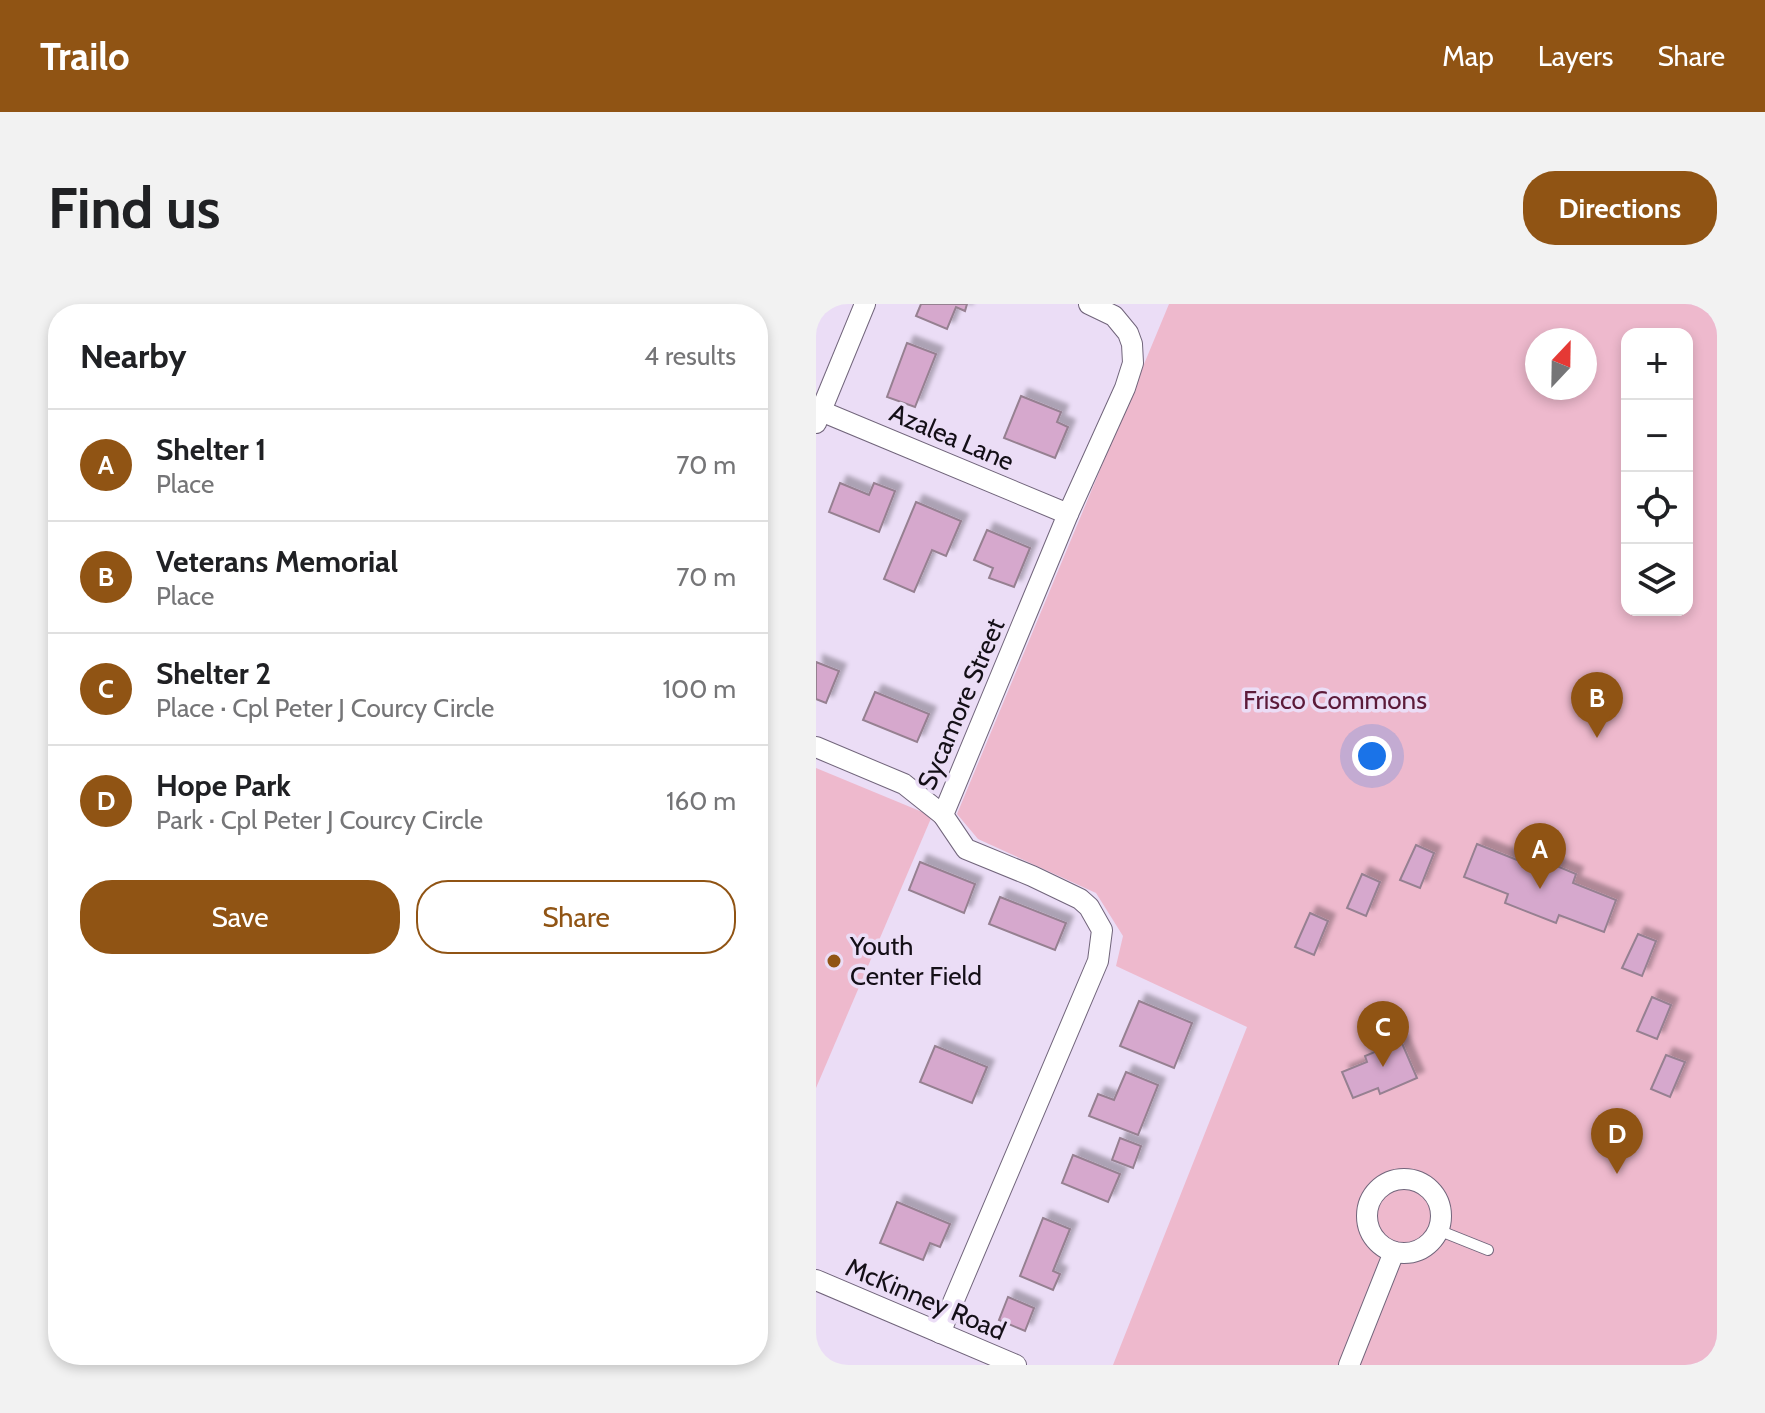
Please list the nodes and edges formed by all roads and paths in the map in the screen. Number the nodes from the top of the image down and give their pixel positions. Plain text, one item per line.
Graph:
1 (865, 304) edge
2 (1089, 304) edge
3 (818, 414) edge
4 (1068, 514) junction
5 (816, 747) edge
6 (943, 815) junction
7 (1438, 1230) junction
8 (1488, 1250) dead end
9 (1394, 1252) junction
10 (816, 1280) edge
11 (940, 1333) junction
12 (1016, 1365) edge
13 (1349, 1365) edge

1 - 3 street
2 - 4 street, Sycamore Street
3 - 4 street, Azalea Lane
4 - 6 street, Sycamore Street
5 - 6 street
6 - 11 street, Sycamore Street
7 - 8 lane
7 - 9 street
7 - 9 street
9 - 13 street
10 - 11 street, McKinney Road
11 - 12 street, McKinney Road

